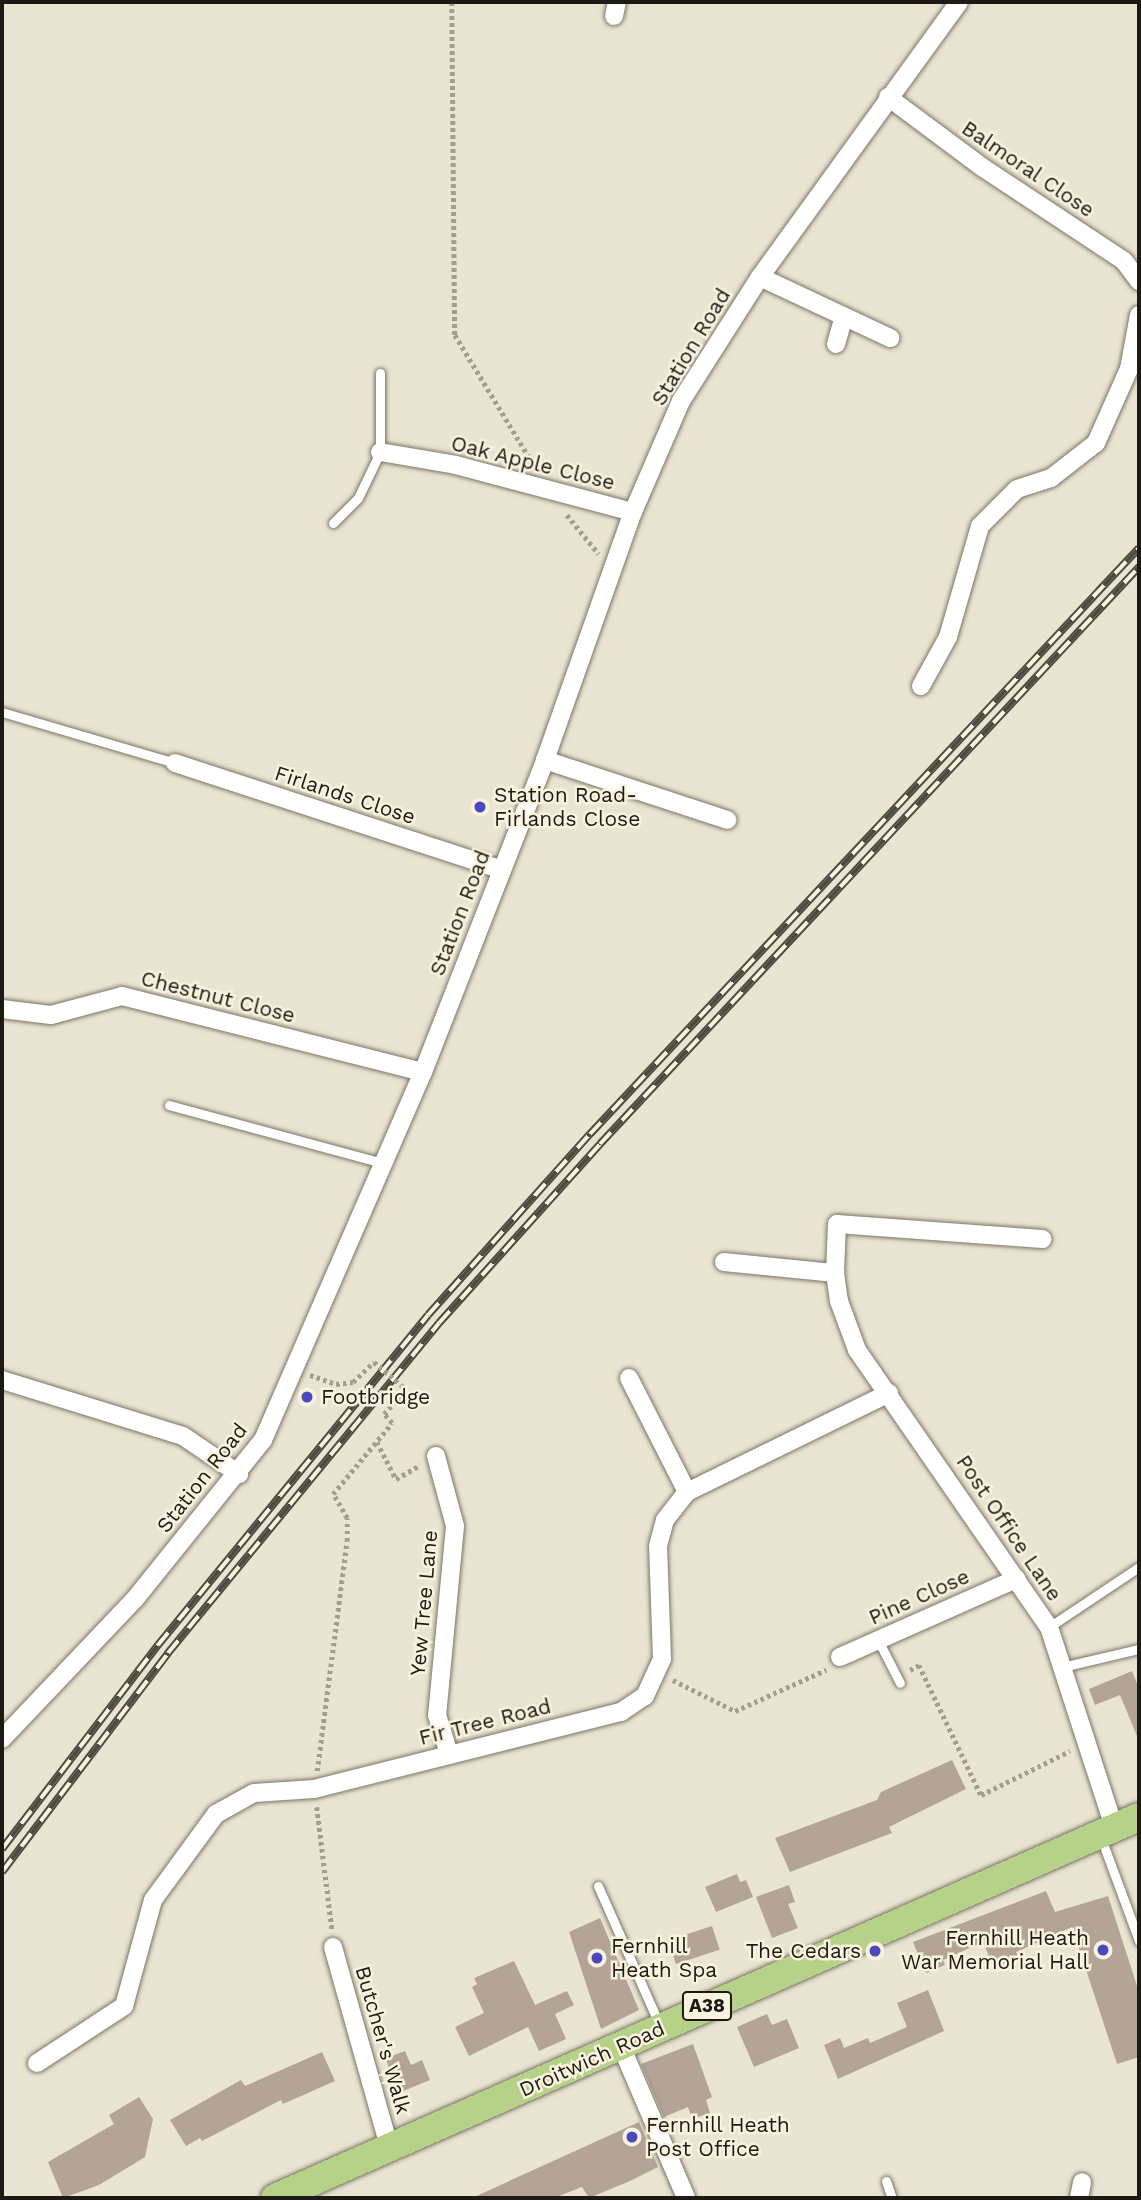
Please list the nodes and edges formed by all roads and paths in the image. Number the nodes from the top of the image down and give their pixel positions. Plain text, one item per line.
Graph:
1 (452, 2) edge
2 (959, 2) edge
3 (888, 97) junction
4 (760, 277) junction
5 (1139, 281) edge
6 (1139, 315) edge
7 (844, 320) junction
8 (890, 338) dead end
9 (836, 344) dead end
10 (380, 373) dead end
11 (380, 452) junction
12 (551, 494) junction
13 (633, 512) junction
14 (333, 523) dead end
15 (614, 570) junction
16 (921, 686) dead end
17 (2, 712) edge
18 (545, 760) junction
19 (175, 763) joint
20 (727, 820) dead end
21 (500, 869) junction
22 (2, 1009) edge
23 (423, 1072) junction
24 (169, 1105) dead end
25 (383, 1163) junction
26 (1042, 1239) dead end
27 (724, 1262) dead end
28 (835, 1273) junction
29 (296, 1370) junction
30 (629, 1378) dead end
31 (2, 1380) edge
32 (889, 1393) junction
33 (377, 1442) junction
34 (436, 1456) joint
35 (239, 1474) junction
36 (687, 1492) junction
37 (1139, 1567) edge
38 (1016, 1579) junction
39 (1049, 1627) junction
40 (878, 1640) junction
41 (1139, 1648) edge
42 (840, 1657) joint
43 (1062, 1667) junction
44 (659, 1673) junction
45 (898, 1680) joint
46 (2, 1739) edge
47 (1087, 1743) junction
48 (449, 1754) junction
49 (314, 1789) junction
50 (1117, 1825) edge
51 (598, 1886) dead end
52 (1139, 1941) edge
53 (334, 1947) joint
54 (661, 2027) junction
55 (621, 2046) junction
56 (37, 2063) dead end
57 (389, 2146) junction
58 (886, 2181) dead end
59 (275, 2198) edge
60 (686, 2198) edge
61 (892, 2198) edge

1 - 12 path
2 - 3 street, Station Road
3 - 4 street, Station Road
3 - 5 street, Balmoral Close
4 - 7 street
4 - 13 street, Station Road
6 - 16 street
7 - 8 street
7 - 9 street
10 - 11 lane
11 - 12 street, Oak Apple Close
11 - 14 lane
12 - 13 street, Oak Apple Close
12 - 15 path
13 - 15 street, Station Road
15 - 18 street, Station Road
17 - 19 lane
18 - 20 street
18 - 21 street, Station Road
19 - 21 street, Firlands Close
21 - 23 street, Station Road
22 - 23 street, Chestnut Close
23 - 25 street, Station Road
24 - 25 lane
25 - 29 street, Station Road
26 - 28 street, Post Office Lane
27 - 28 street
28 - 32 street, Post Office Lane
29 - 33 path, bridge
29 - 35 street, Station Road
30 - 36 street
31 - 35 street
32 - 36 street
32 - 38 street, Post Office Lane
33 - 34 path
33 - 49 path
34 - 48 street, Yew Tree Lane
35 - 46 street, Station Road
36 - 44 street
37 - 39 lane
38 - 39 street, Post Office Lane
38 - 40 street, Pine Close
39 - 43 street, Post Office Lane
40 - 42 street, Pine Close
40 - 45 lane
41 - 43 lane
42 - 44 path
43 - 47 street, Post Office Lane
44 - 48 street, Fir Tree Road
45 - 47 path
47 - 50 street, Post Office Lane
48 - 49 street, Fir Tree Road
49 - 53 path
49 - 56 street, Fir Tree Road
50 - 52 lane
50 - 54 main road, Droitwich Road / A38
51 - 54 lane
53 - 57 street, Butcher's Walk
54 - 55 main road, Droitwich Road / A38
55 - 57 main road, Droitwich Road / A38
55 - 60 street
57 - 59 main road, Droitwich Road / A38
58 - 61 lane

